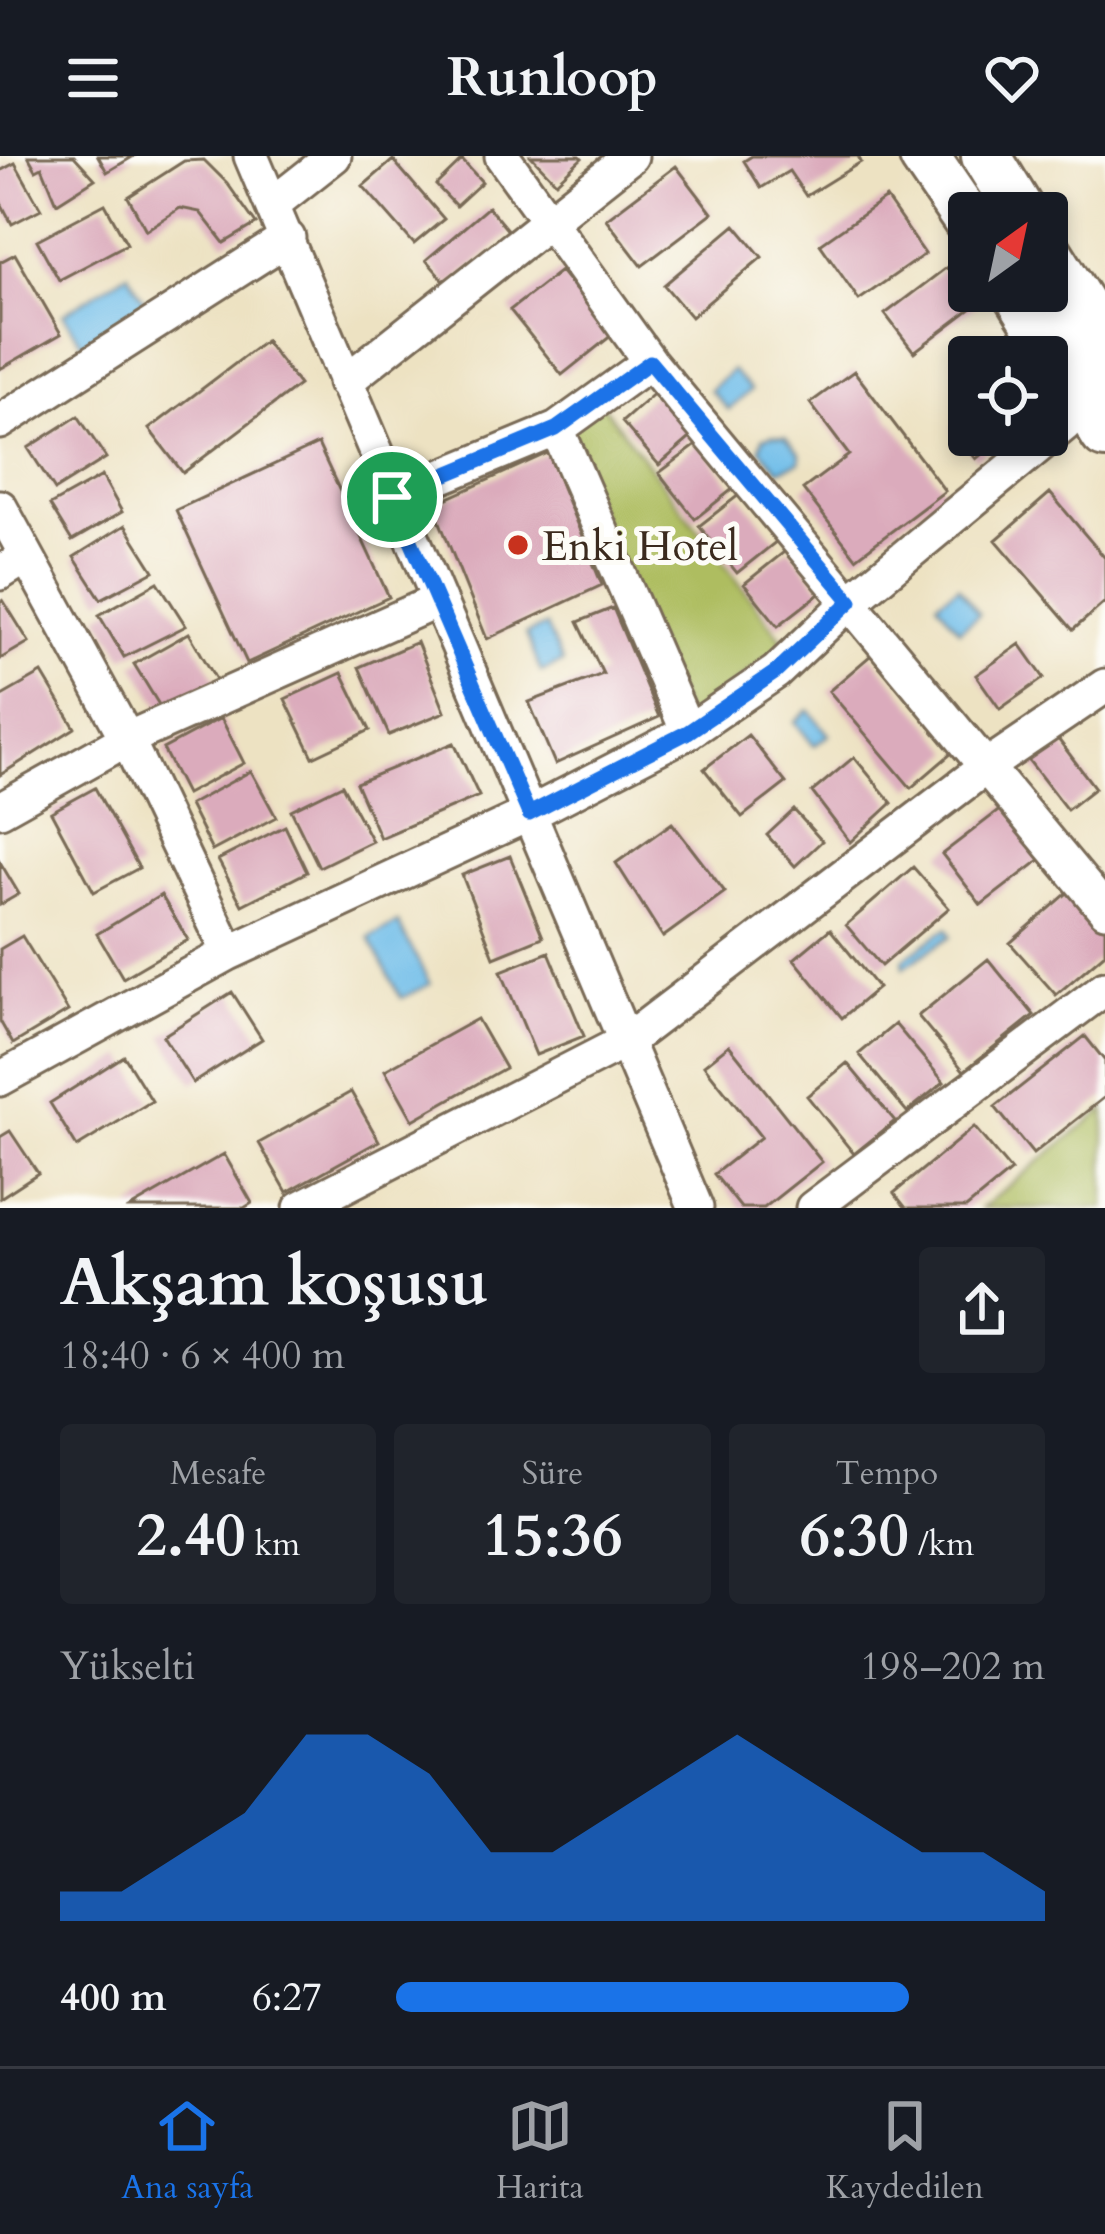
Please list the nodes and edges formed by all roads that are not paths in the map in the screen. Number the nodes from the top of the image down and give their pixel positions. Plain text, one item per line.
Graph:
1 (250, 156) edge
2 (334, 156) edge
3 (502, 156) edge
4 (631, 156) edge
5 (924, 156) edge
6 (986, 156) edge
7 (949, 192) edge
8 (1008, 192) edge
9 (273, 204) junction
10 (550, 217) junction
11 (288, 238) junction
12 (1068, 278) edge
13 (1033, 312) edge
14 (1098, 316) edge
15 (650, 362) junction
16 (345, 382) junction
17 (1097, 399) edge
18 (0, 422) edge
19 (556, 429) junction
20 (392, 497) junction
21 (0, 507) edge
22 (13, 565) edge
23 (851, 601) junction
24 (437, 602) junction
25 (1105, 686) edge
26 (688, 732) junction
27 (127, 739) junction
28 (987, 766) junction
29 (0, 810) edge
30 (529, 814) junction
31 (1105, 910) edge
32 (229, 953) junction
33 (1105, 988) edge
34 (628, 1040) junction
35 (2, 1074) edge
36 (301, 1208) edge
37 (696, 1208) edge
38 (813, 1208) edge

1 - 9 street
2 - 9 street
3 - 10 street
4 - 10 street
5 - 7 highway
6 - 8 highway
9 - 11 street
10 - 15 street
10 - 16 street
11 - 16 street
11 - 18 street
12 - 14 highway
13 - 17 highway
15 - 19 street
15 - 23 street
16 - 20 street
17 - 23 street
19 - 20 street
19 - 26 street
20 - 24 street
21 - 22 street
22 - 27 street
23 - 26 street
23 - 28 street
24 - 27 street
24 - 30 street
25 - 28 street
26 - 30 street
27 - 29 street
27 - 32 street
28 - 31 street
28 - 34 street
30 - 32 street
30 - 34 street
32 - 35 street
33 - 38 street
34 - 36 street
34 - 37 street

